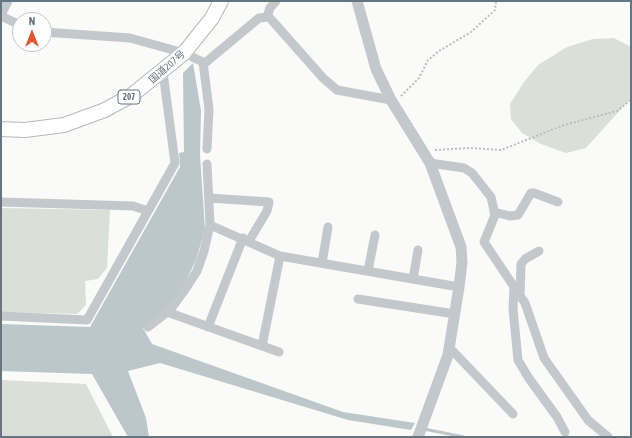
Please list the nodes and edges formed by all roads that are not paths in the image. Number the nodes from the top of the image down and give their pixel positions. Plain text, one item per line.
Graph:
1 (8, 1) edge
2 (222, 1) edge
3 (276, 1) edge
4 (357, 1) edge
5 (1, 15) edge
6 (267, 17) junction
7 (12, 21) edge
8 (52, 33) edge
9 (184, 53) junction
10 (203, 62) junction
11 (163, 72) junction
12 (392, 102) junction
13 (1, 129) edge
14 (207, 149) dead end
15 (430, 163) junction
16 (208, 164) dead end
17 (209, 198) junction
18 (1, 202) edge
19 (558, 202) dead end
20 (148, 211) junction
21 (494, 212) junction
22 (210, 225) junction
23 (328, 227) dead end
24 (374, 235) dead end
25 (246, 240) junction
26 (418, 250) dead end
27 (539, 251) dead end
28 (280, 256) junction
29 (322, 263) junction
30 (368, 271) junction
31 (413, 279) junction
32 (459, 287) junction
33 (514, 287) junction
34 (520, 296) junction
35 (358, 299) dead end
36 (167, 312) junction
37 (455, 314) junction
38 (1, 316) edge
39 (208, 326) junction
40 (148, 327) dead end
41 (262, 346) junction
42 (449, 347) junction
43 (279, 352) dead end
44 (513, 414) dead end
45 (565, 432) dead end
46 (418, 437) edge
47 (608, 437) edge

1 - 5 street
2 - 9 highway, 国道207号 / 207
3 - 6 street
4 - 12 street
5 - 7 street
6 - 10 street
6 - 12 street
8 - 9 street
9 - 10 street
9 - 11 highway, 国道207号 / 207
10 - 14 street
11 - 13 highway, 国道207号 / 207
11 - 20 street
12 - 15 street
15 - 21 street
15 - 32 street
16 - 17 street
17 - 22 street
17 - 25 street
18 - 20 street
19 - 21 street
20 - 38 street
21 - 33 street
22 - 25 street
22 - 36 street
23 - 29 street
24 - 30 street
25 - 28 street
25 - 39 street
26 - 31 street
27 - 34 street
28 - 29 street
28 - 41 street
29 - 30 street
30 - 31 street
31 - 32 street
32 - 37 street
33 - 34 street
33 - 45 street
34 - 47 street
35 - 37 street
36 - 39 street
36 - 40 street
37 - 42 street
39 - 41 street
41 - 43 street
42 - 44 street
42 - 46 street

